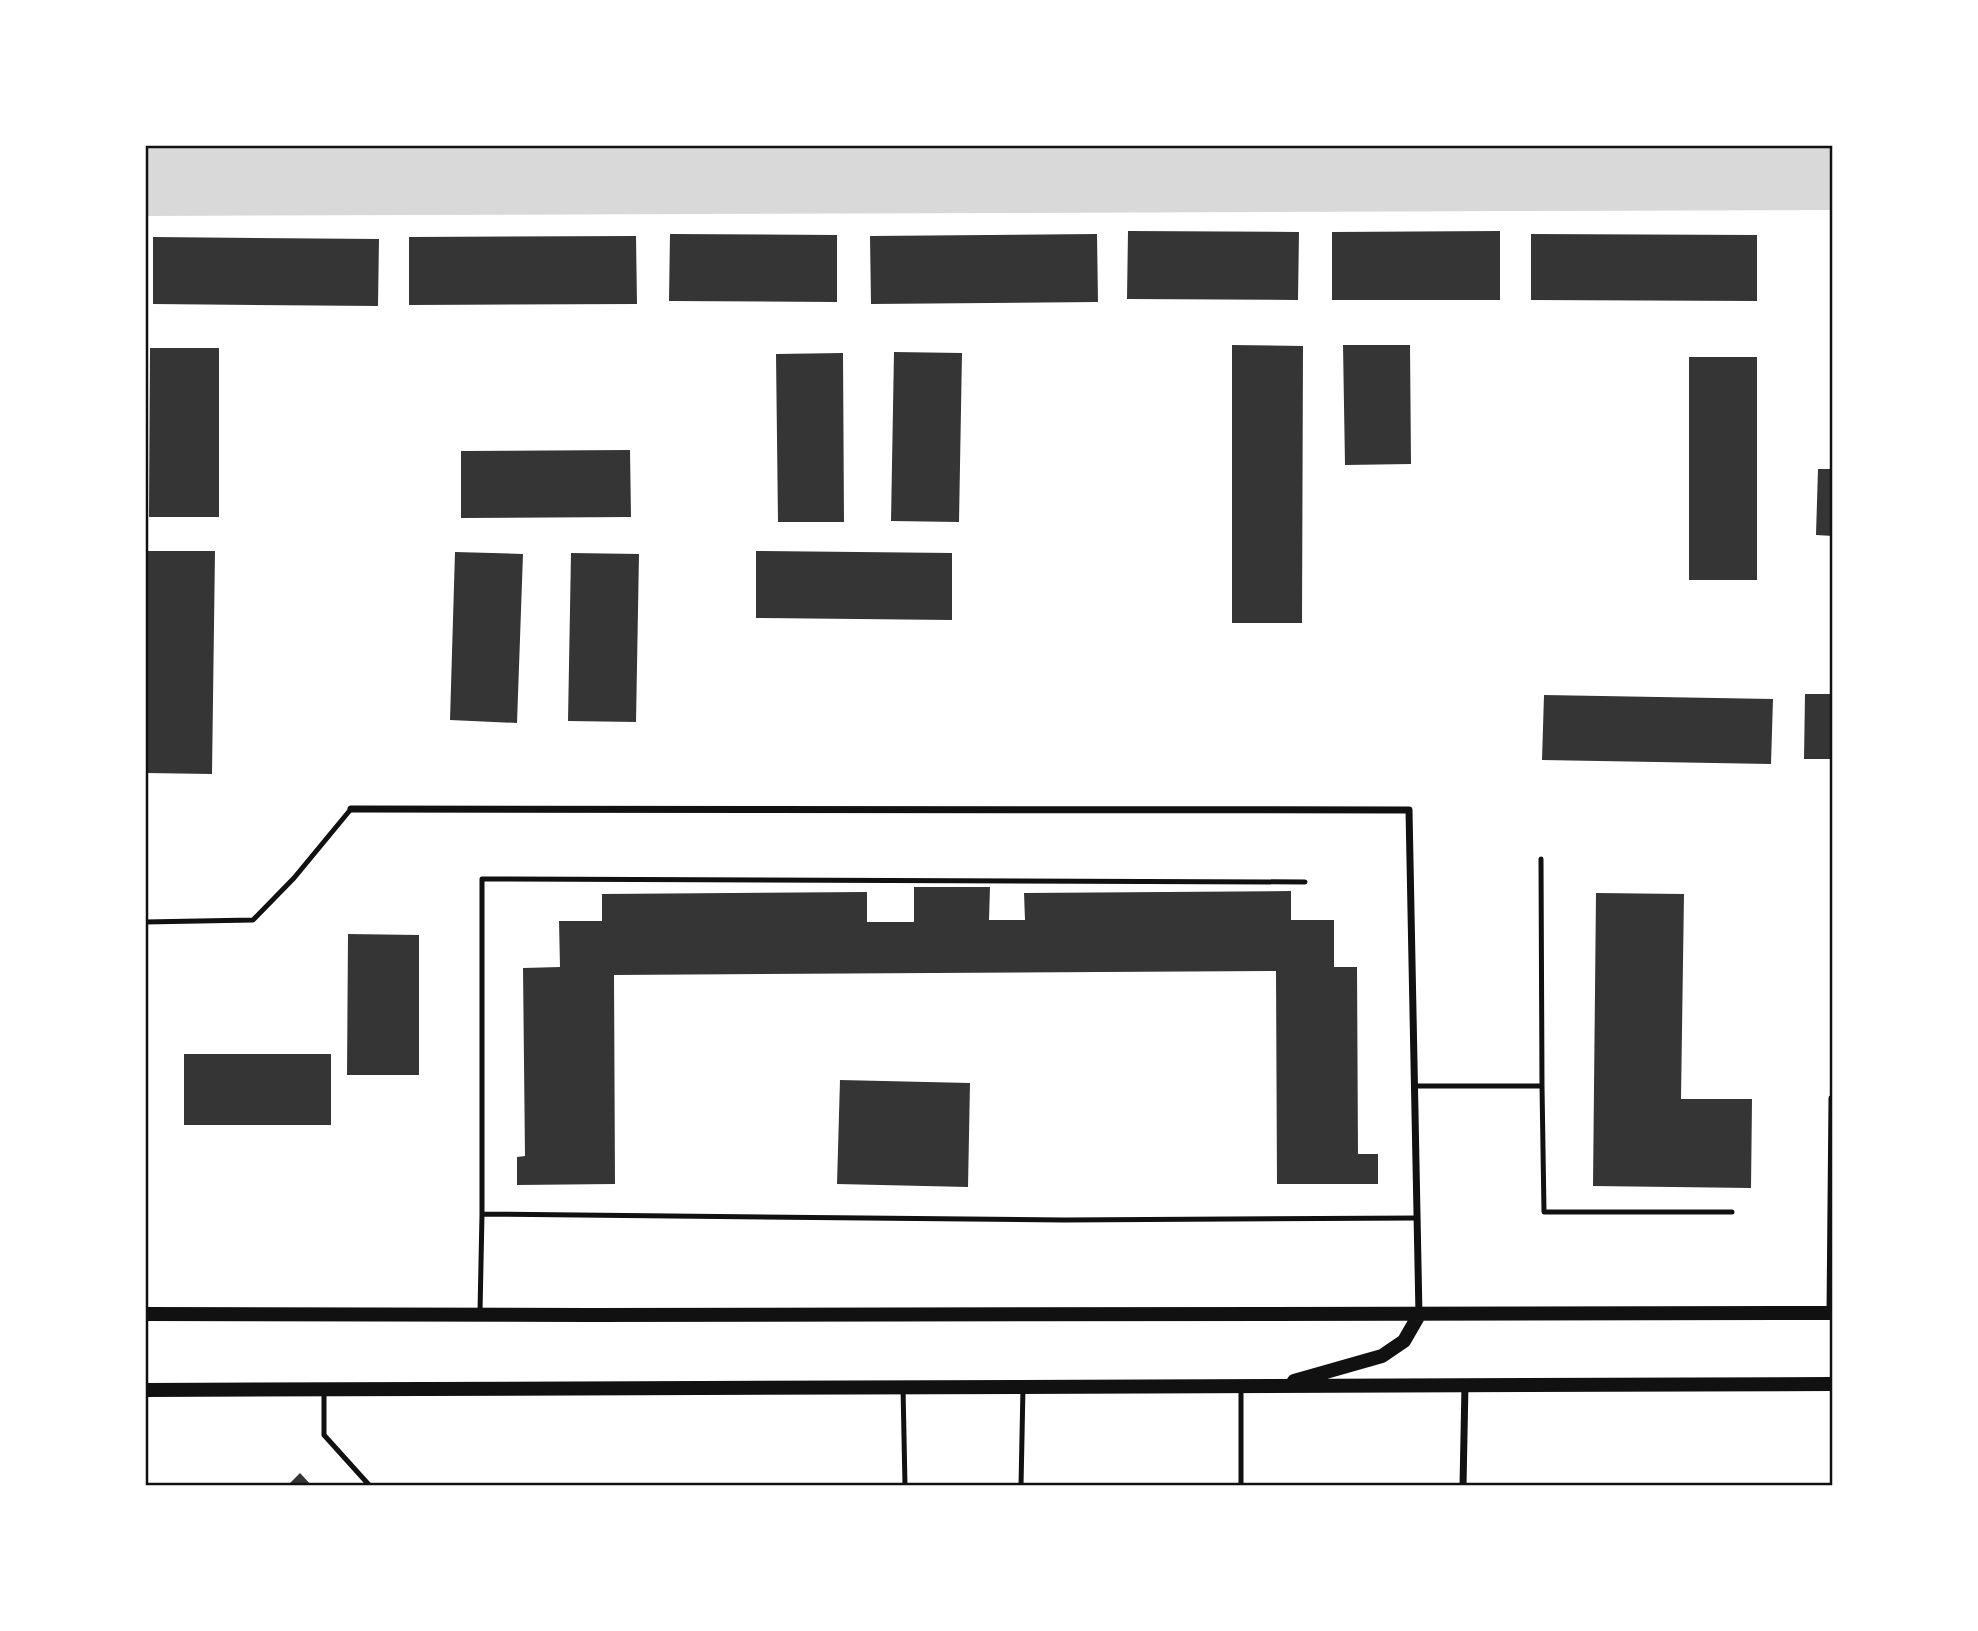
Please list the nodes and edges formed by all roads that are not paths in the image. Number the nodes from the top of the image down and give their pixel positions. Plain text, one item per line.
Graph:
1 (351, 809) joint
2 (1541, 859) dead end
3 (1304, 882) dead end
4 (145, 922) edge
5 (1542, 1086) junction
6 (1415, 1087) junction
7 (1833, 1098) edge
8 (1831, 1205) edge
9 (1732, 1212) dead end
10 (482, 1214) junction
11 (1417, 1218) junction
12 (1831, 1313) edge
13 (145, 1314) edge
14 (480, 1315) junction
15 (1419, 1315) junction
16 (1833, 1384) edge
17 (1465, 1385) junction
18 (1241, 1386) junction
19 (1279, 1386) junction
20 (903, 1387) junction
21 (1023, 1387) junction
22 (324, 1389) junction
23 (145, 1390) edge
24 (370, 1486) edge
25 (905, 1486) edge
26 (1021, 1486) edge
27 (1241, 1486) edge
28 (1463, 1486) edge

1 - 4 lane
1 - 6 street
2 - 5 lane
3 - 10 lane
5 - 6 lane
5 - 9 lane
6 - 11 street
7 - 8 lane
8 - 12 lane
10 - 11 lane
10 - 14 lane
11 - 15 street
12 - 15 main road
13 - 14 main road
14 - 15 main road
15 - 19 main road
16 - 17 main road
17 - 19 main road
17 - 28 street
18 - 19 main road
18 - 21 main road
18 - 27 lane
20 - 21 main road
20 - 22 main road
20 - 25 lane
21 - 26 lane
22 - 23 main road
22 - 24 lane

